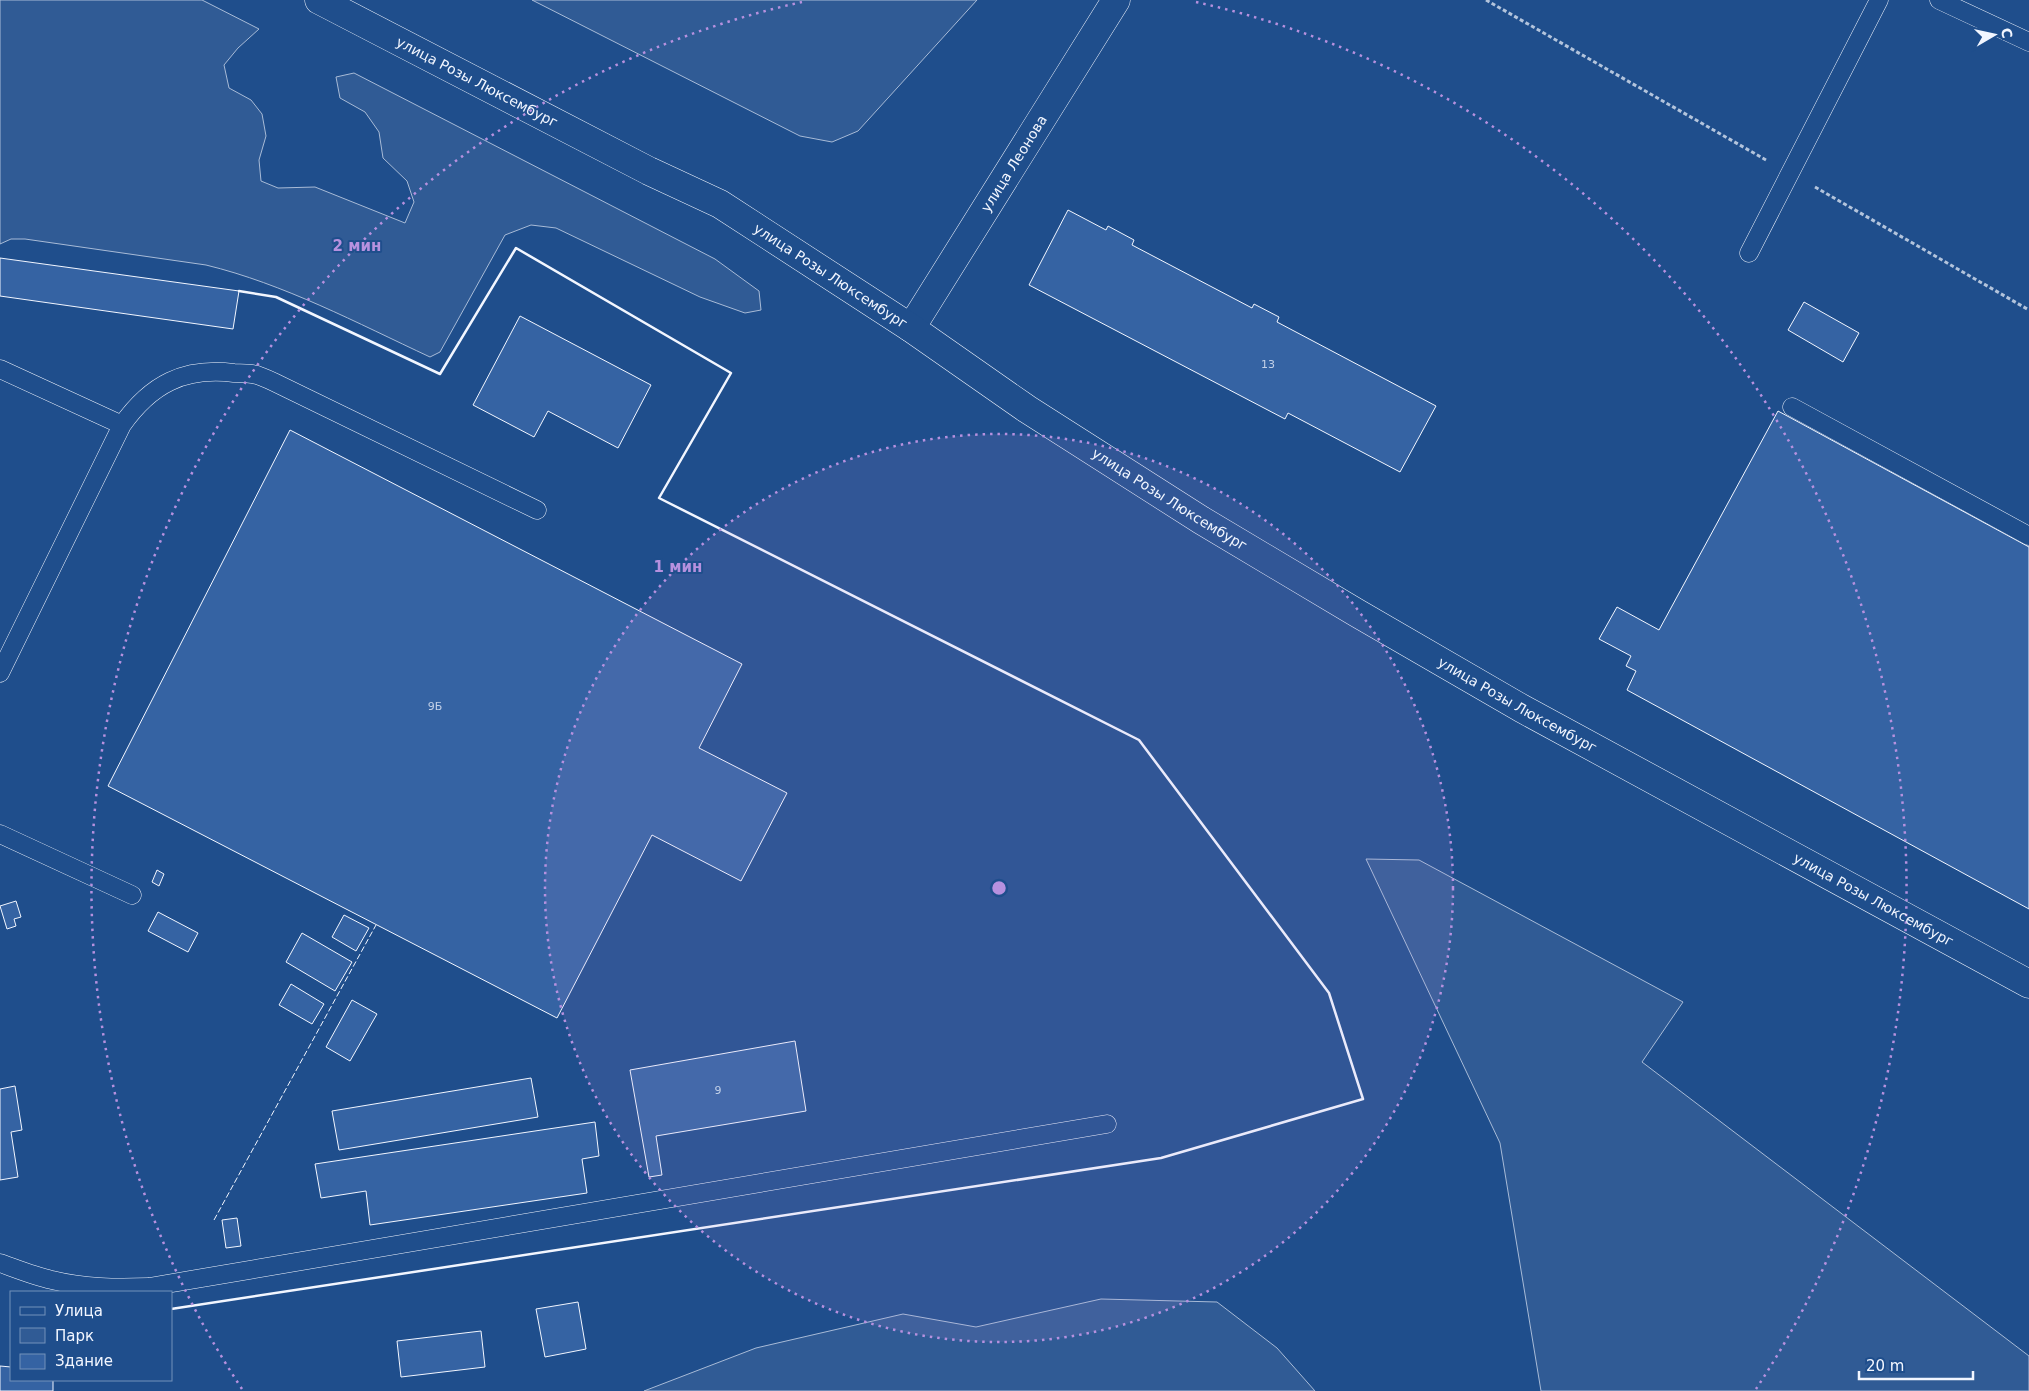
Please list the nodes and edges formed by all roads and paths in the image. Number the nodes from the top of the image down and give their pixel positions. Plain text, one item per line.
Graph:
1 (319, 0) edge
2 (1116, 0) edge
3 (1486, 0) edge
4 (1879, 0) edge
5 (1938, 0) edge
6 (2029, 42) edge
7 (1770, 162) dead end
8 (1814, 187) dead end
9 (1749, 253) dead end
10 (2029, 310) edge
11 (911, 328) junction
12 (0, 369) edge
13 (1792, 407) dead end
14 (122, 425) junction
15 (537, 510) dead end
16 (2029, 536) edge
17 (0, 673) edge
18 (0, 834) edge
19 (132, 895) dead end
20 (2029, 984) edge
21 (1107, 1124) dead end
22 (0, 1263) edge

1 - 11 street, улица Розы Люксембург
2 - 11 street, улица Леонова
3 - 7 path
4 - 9 lane
5 - 6 lane
8 - 10 path
11 - 20 street, улица Розы Люксембург
12 - 14 lane
13 - 16 lane
14 - 15 lane
14 - 17 lane
18 - 19 lane
21 - 22 lane

